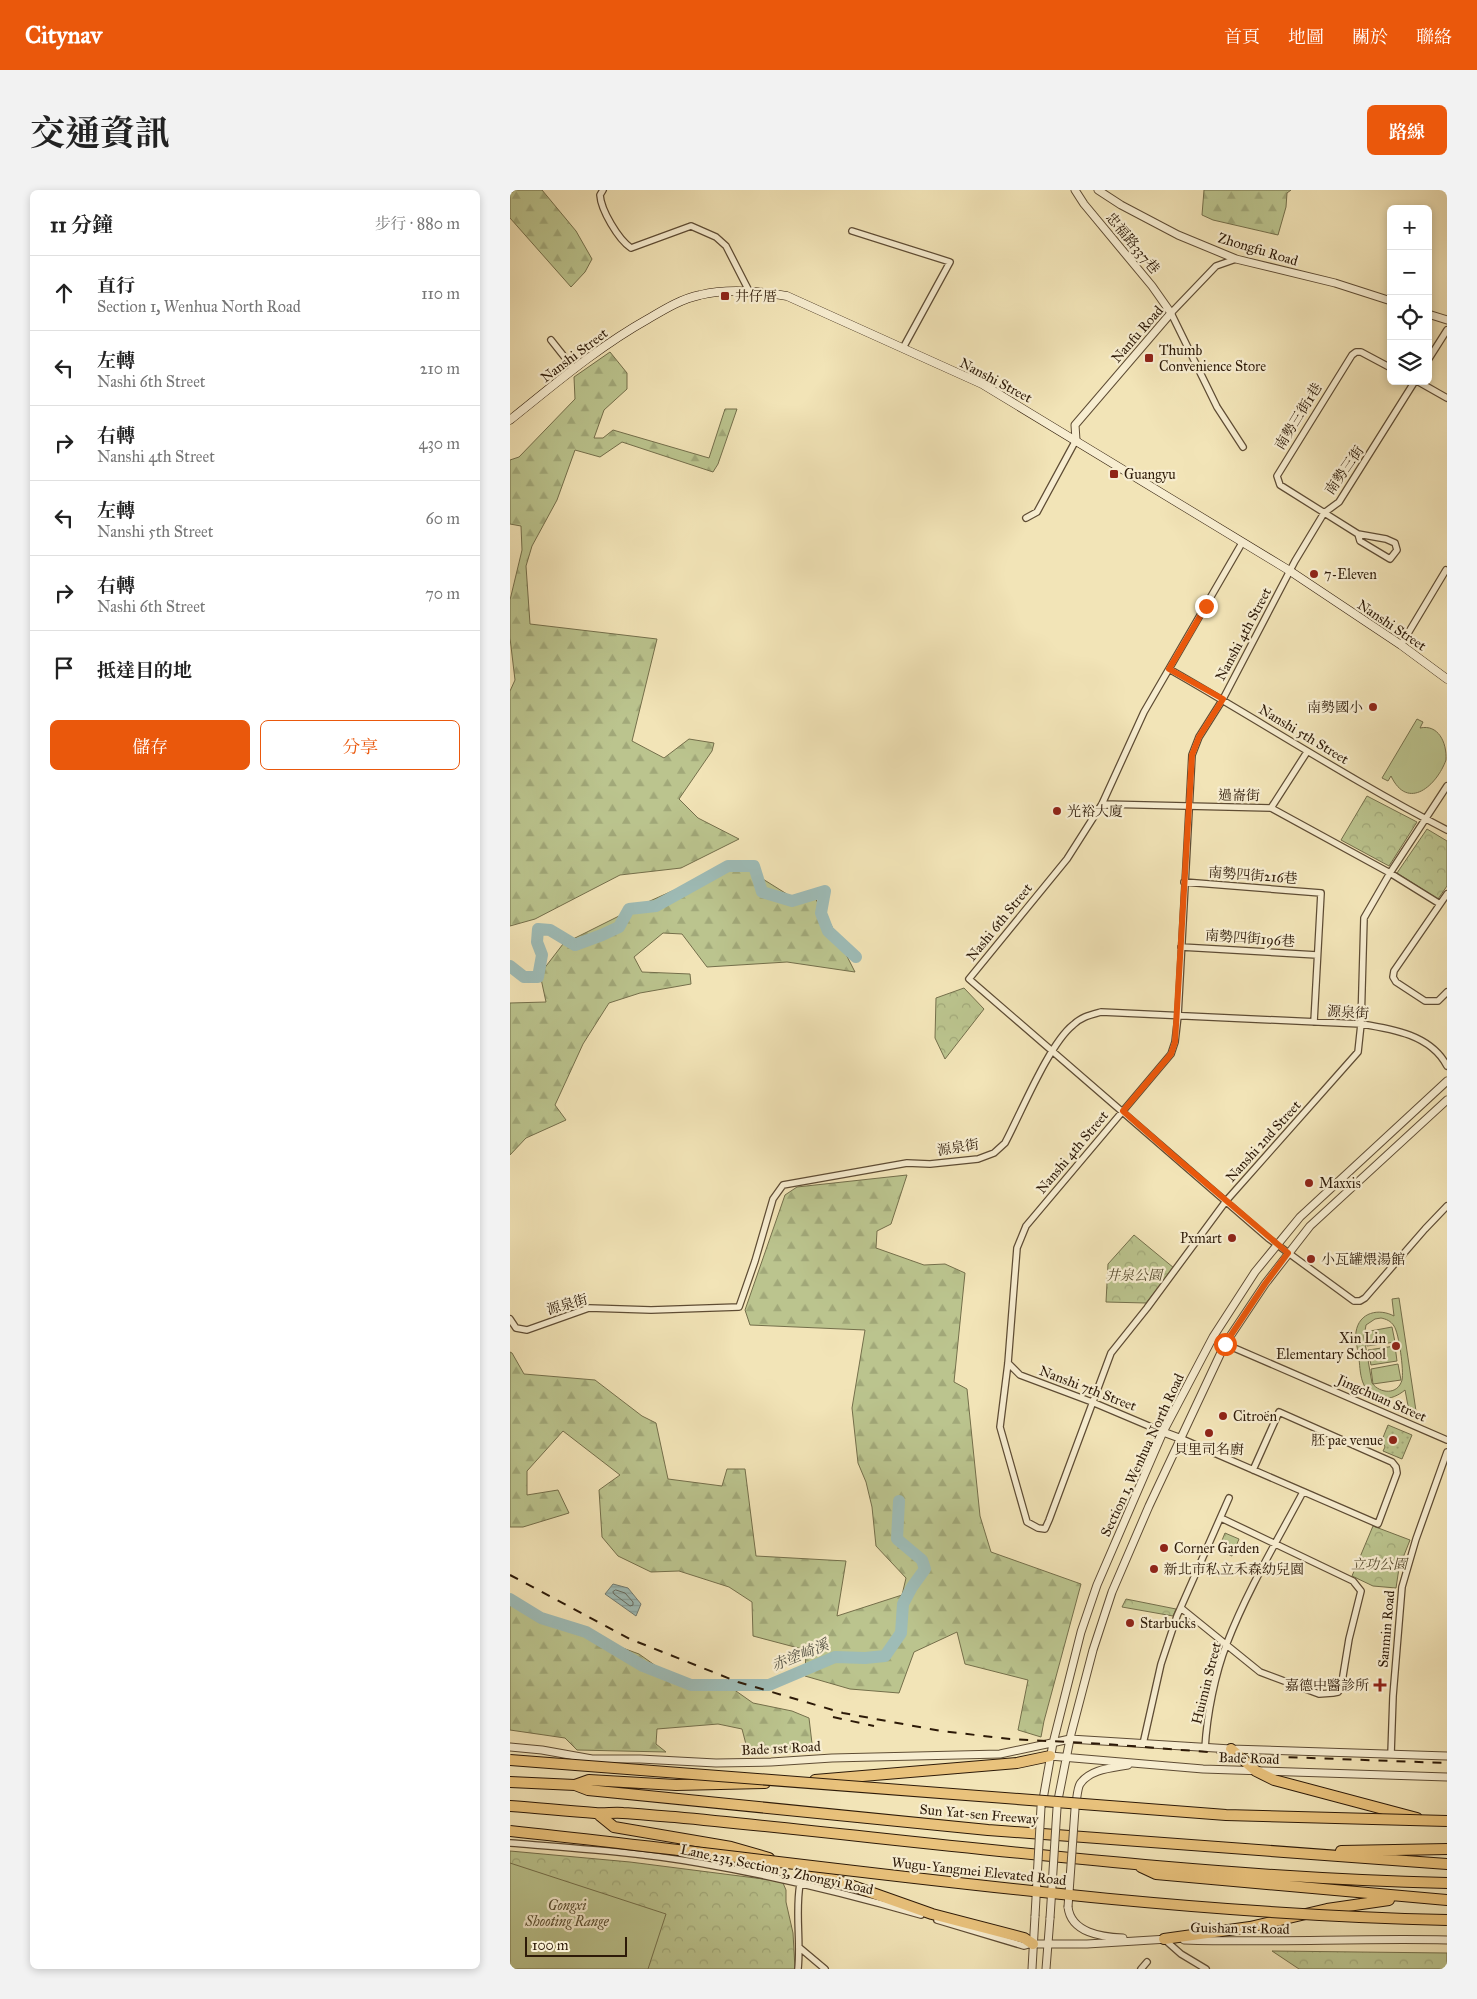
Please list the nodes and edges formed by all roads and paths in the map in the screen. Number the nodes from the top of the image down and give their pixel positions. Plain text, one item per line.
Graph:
1 (603, 190) edge
2 (1075, 190) edge
3 (1098, 190) edge
4 (852, 231) dead end
5 (1236, 259) junction
6 (749, 291) junction
7 (1387, 300) edge
8 (1171, 313) junction
9 (1432, 315) edge
10 (1447, 320) edge
11 (1447, 330) edge
12 (551, 340) dead end
13 (904, 348) junction
14 (1432, 354) edge
15 (1387, 366) edge
16 (573, 370) junction
17 (1413, 385) edge
18 (1423, 385) edge
19 (1447, 398) edge
20 (510, 420) edge
21 (1076, 440) junction
22 (1243, 448) dead end
23 (1324, 513) junction
24 (1026, 518) dead end
25 (1358, 534) junction
26 (1242, 543) junction
27 (1446, 570) edge
28 (1290, 571) junction
29 (1401, 645) junction
30 (1169, 669) junction
31 (1447, 678) edge
32 (1223, 699) junction
33 (1307, 752) junction
34 (1447, 786) edge
35 (1102, 804) junction
36 (1188, 807) junction
37 (1271, 808) junction
38 (1427, 819) junction
39 (1447, 830) edge
40 (1390, 873) junction
41 (1184, 882) junction
42 (1447, 894) edge
43 (1440, 904) junction
44 (1180, 946) junction
45 (1318, 955) junction
46 (1447, 992) edge
47 (1178, 1016) junction
48 (1314, 1022) junction
49 (1361, 1024) junction
50 (1052, 1052) junction
51 (1447, 1066) edge
52 (1447, 1081) edge
53 (1447, 1100) edge
54 (1123, 1111) junction
55 (1226, 1201) junction
56 (1447, 1206) edge
57 (1276, 1244) junction
58 (1288, 1253) junction
59 (510, 1319) edge
60 (1225, 1344) junction
61 (1008, 1363) junction
62 (1092, 1402) junction
63 (1163, 1432) junction
64 (1182, 1439) junction
65 (1447, 1440) edge
66 (1447, 1452) edge
67 (1254, 1470) junction
68 (1302, 1492) junction
69 (1229, 1498) dead end
70 (1221, 1518) junction
71 (1044, 1530) joint
72 (1275, 1545) junction
73 (1181, 1608) junction
74 (1227, 1644) junction
75 (1070, 1739) junction
76 (1053, 1743) junction
77 (1143, 1744) junction
78 (510, 1747) edge
79 (1205, 1748) junction
80 (1231, 1749) junction
81 (1391, 1754) junction
82 (1050, 1756) junction
83 (1447, 1756) edge
84 (1066, 1757) junction
85 (510, 1760) edge
86 (1138, 1763) junction
87 (1256, 1771) junction
88 (1447, 1777) edge
89 (510, 1782) edge
90 (575, 1785) junction
91 (510, 1806) edge
92 (598, 1814) junction
93 (1447, 1821) edge
94 (1447, 1826) edge
95 (510, 1831) edge
96 (510, 1843) edge
97 (1197, 1847) junction
98 (1447, 1849) edge
99 (1133, 1864) junction
100 (1447, 1864) edge
101 (1447, 1883) edge
102 (800, 1884) junction
103 (1407, 1897) junction
104 (1447, 1900) edge
105 (1447, 1920) edge
106 (1164, 1939) junction
107 (1147, 1940) junction
108 (1447, 1940) edge
109 (1034, 1944) junction
110 (1048, 1944) junction
111 (800, 1948) junction
112 (1148, 1962) dead end
113 (798, 1969) edge
114 (824, 1969) edge
115 (1032, 1969) edge
116 (1046, 1969) edge
117 (1141, 1969) edge
118 (1206, 1969) edge

1 - 6 street
2 - 8 street, 忠福路337巷
3 - 5 street, Zhongfu Road
4 - 13 street
5 - 7 street, Zhongfu Road
5 - 8 street, Nanfu Road
6 - 13 main road, Nanshi Street
6 - 16 main road, Nanshi Street
8 - 21 street, Nanfu Road
8 - 22 street
9 - 10 street
11 - 14 street
12 - 16 street
13 - 21 main road, Nanshi Street
15 - 23 street, 南勢三街1巷
16 - 20 main road, Nanshi Street
17 - 23 street, 南勢三街
18 - 19 street
21 - 24 street
21 - 26 main road, Nanshi Street
23 - 25 street, 南勢三街1巷
23 - 28 street, 南勢三街
25 - 25 street
26 - 28 main road, Nanshi Street
26 - 30 street, Nashi 6th Street
27 - 29 street
28 - 29 main road, Nanshi Street
28 - 32 street, Nanshi 4th Street
29 - 31 main road, Nanshi Street
30 - 32 street, Nanshi 5th Street
30 - 35 street, Nashi 6th Street
32 - 33 street, Nanshi 5th Street
32 - 36 street, Nanshi 4th Street
33 - 37 street
33 - 38 street, Nanshi 5th Street
34 - 38 street, Nanshi 2nd Street
35 - 36 street, 過崙街
35 - 50 street, Nashi 6th Street
36 - 37 street, 過崙街
36 - 41 street, Nanshi 4th Street
37 - 40 street, 過崙街
38 - 39 street, Nanshi 5th Street
38 - 40 street, Nanshi 2nd Street
40 - 43 street, 過崙街
40 - 49 street, Nanshi 2nd Street
41 - 44 street, Nanshi 4th Street
41 - 45 street, 南勢四街216巷
42 - 43 street
43 - 46 street
44 - 45 street, 南勢四街196巷
44 - 47 street, Nanshi 4th Street
45 - 48 street
47 - 48 street, 源泉街
47 - 50 street, 源泉街
47 - 54 street, Nanshi 4th Street
48 - 49 street, 源泉街
49 - 51 street, 源泉街
49 - 55 street, Nanshi 2nd Street
50 - 54 street, Nashi 6th Street
50 - 59 street, 源泉街
52 - 57 street, Section 1, Wenhua North Road
53 - 58 street, Section 1, Wenhua North Road
54 - 55 street, Nashi 6th Street
54 - 61 street, Nanshi 4th Street
55 - 57 street, Nashi 6th Street
55 - 62 street, Nanshi 2nd Street
56 - 58 street, Nashi 6th Street
57 - 58 street, Nashi 6th Street
57 - 63 street, Section 1, Wenhua North Road
58 - 60 street, Section 1, Wenhua North Road
60 - 64 street, Section 1, Wenhua North Road
60 - 65 street, Jingchuan Street
61 - 62 street, Nanshi 7th Street
61 - 71 street, Nanshi 4th Street
62 - 63 street, Nanshi 7th Street
62 - 71 street, Nanshi 2nd Street
63 - 64 street
63 - 76 street, Section 1, Wenhua North Road
64 - 67 street
64 - 75 street, Section 1, Wenhua North Road
66 - 81 street, Sanmin Road
67 - 68 street
67 - 68 street
68 - 72 street, Huimin Street
69 - 70 street
70 - 72 street
70 - 73 street
72 - 74 street, Huimin Street
72 - 74 street
73 - 74 street
73 - 77 street
74 - 79 street, Huimin Street
75 - 76 street, Bade 1st Road
75 - 77 street, Bade Road
75 - 84 street, Section 1, Wenhua North Road
76 - 78 street, Bade 1st Road
76 - 82 street, Section 1, Wenhua North Road
77 - 79 street, Bade Road
79 - 80 street, Bade Road
80 - 81 street, Bade Road
80 - 87 highway
81 - 83 street, Bade Road
82 - 84 street, Bade Road
82 - 90 highway
82 - 109 street, Section 1, Wenhua North Road, bridge
84 - 86 street, Bade Road
84 - 110 street, Section 1, Wenhua North Road, bridge
85 - 93 highway, bridge
86 - 87 street, Bade Road
86 - 107 street, bridge
87 - 88 street, Bade Road
87 - 94 highway
89 - 90 highway, Sun Yat-sen Freeway
90 - 97 highway, Sun Yat-sen Freeway
91 - 92 highway
92 - 99 highway
92 - 109 highway
95 - 105 highway, Wugu-Yangmei Elevated Road, bridge
96 - 102 street, Lane 231, Section 3, Zhongyi Road
97 - 98 highway
97 - 100 highway, Sun Yat-sen Freeway
99 - 101 highway
99 - 103 highway
102 - 109 street, Lane 231, Section 3, Zhongyi Road
102 - 111 street
103 - 104 highway
103 - 106 highway
106 - 107 street, Guishan 1st Road
106 - 108 street, Guishan 1st Road
106 - 118 street
107 - 110 street, Guishan 1st Road
109 - 110 street, Guishan 1st Road
109 - 115 street, Section 1, Wenhua North Road
110 - 116 street, Section 1, Wenhua North Road
111 - 113 street
111 - 114 street
112 - 117 street

